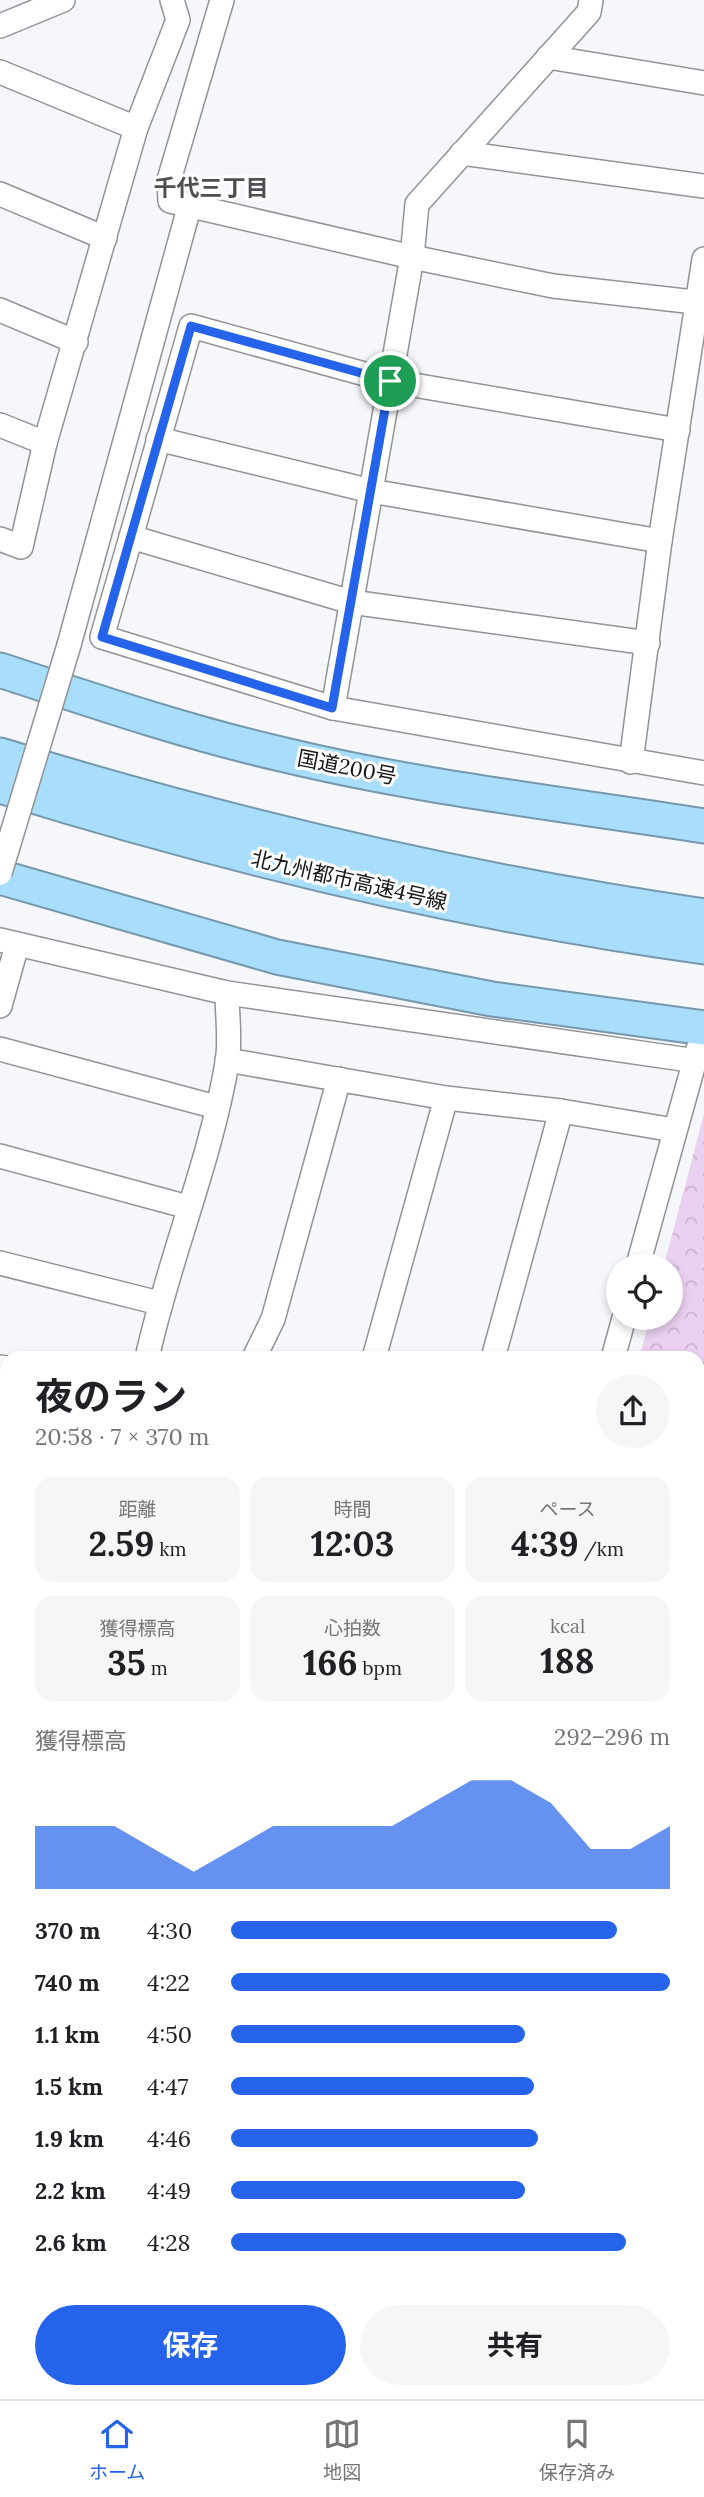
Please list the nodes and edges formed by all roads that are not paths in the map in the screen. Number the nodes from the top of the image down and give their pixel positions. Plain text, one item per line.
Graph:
1 (63, 0) edge
2 (172, 0) edge
3 (222, 0) edge
4 (591, 0) edge
5 (0, 26) edge
6 (548, 57) junction
7 (0, 72) edge
8 (704, 83) edge
9 (136, 128) junction
10 (462, 153) junction
11 (704, 186) edge
12 (0, 194) edge
13 (189, 208) junction
14 (105, 238) junction
15 (412, 257) junction
16 (704, 259) edge
17 (701, 303) edge
18 (0, 310) edge
19 (76, 342) junction
20 (390, 381) junction
21 (0, 425) edge
22 (678, 430) junction
23 (158, 439) junction
24 (45, 443) junction
25 (370, 491) junction
26 (131, 537) junction
27 (0, 538) edge
28 (660, 541) junction
29 (351, 602) junction
30 (648, 643) junction
31 (0, 670) edge
32 (332, 708) junction
33 (0, 755) edge
34 (631, 762) junction
35 (704, 773) edge
36 (0, 786) edge
37 (704, 826) edge
38 (0, 875) edge
39 (704, 916) edge
40 (9, 943) edge
41 (704, 947) edge
42 (227, 993) junction
43 (0, 1006) edge
44 (704, 1025) edge
45 (0, 1049) edge
46 (228, 1060) junction
47 (696, 1061) junction
48 (339, 1079) junction
49 (446, 1098) junction
50 (216, 1107) junction
51 (561, 1111) junction
52 (674, 1130) junction
53 (0, 1156) edge
54 (188, 1208) junction
55 (641, 1253) edge
56 (0, 1262) edge
57 (159, 1303) junction
58 (621, 1330) edge
59 (149, 1351) edge
60 (263, 1351) edge
61 (376, 1351) edge
62 (495, 1351) edge
63 (615, 1351) edge

1 - 5 street
2 - 9 street
3 - 13 street
4 - 6 street
6 - 8 street
6 - 10 street
7 - 9 street
9 - 14 street
10 - 11 street
10 - 15 street
12 - 14 street
13 - 15 street
13 - 38 street, bridge
14 - 19 street
15 - 17 street
15 - 20 street
16 - 17 street
17 - 22 street
18 - 19 street
19 - 24 street
20 - 22 street
20 - 23 street
20 - 25 street
21 - 24 street
22 - 28 street
23 - 25 street
23 - 26 street
24 - 27 street
25 - 28 street
25 - 29 street
26 - 29 street
26 - 32 street
28 - 30 street
29 - 30 street
29 - 32 street
30 - 34 street
31 - 37 highway, 国道200号
32 - 34 street
33 - 39 highway, 北九州都市高速4号線
34 - 35 street
36 - 41 highway, 北九州都市高速4号線
38 - 44 highway
40 - 42 street
40 - 43 street
42 - 46 street
42 - 47 street
44 - 47 street
45 - 50 street
46 - 48 street
46 - 50 street
47 - 52 street
48 - 49 street
48 - 60 street
49 - 51 street
49 - 61 street
50 - 54 street
51 - 52 street
51 - 62 street
52 - 55 street
53 - 54 street
54 - 57 street
56 - 57 street
57 - 59 street
58 - 63 street

